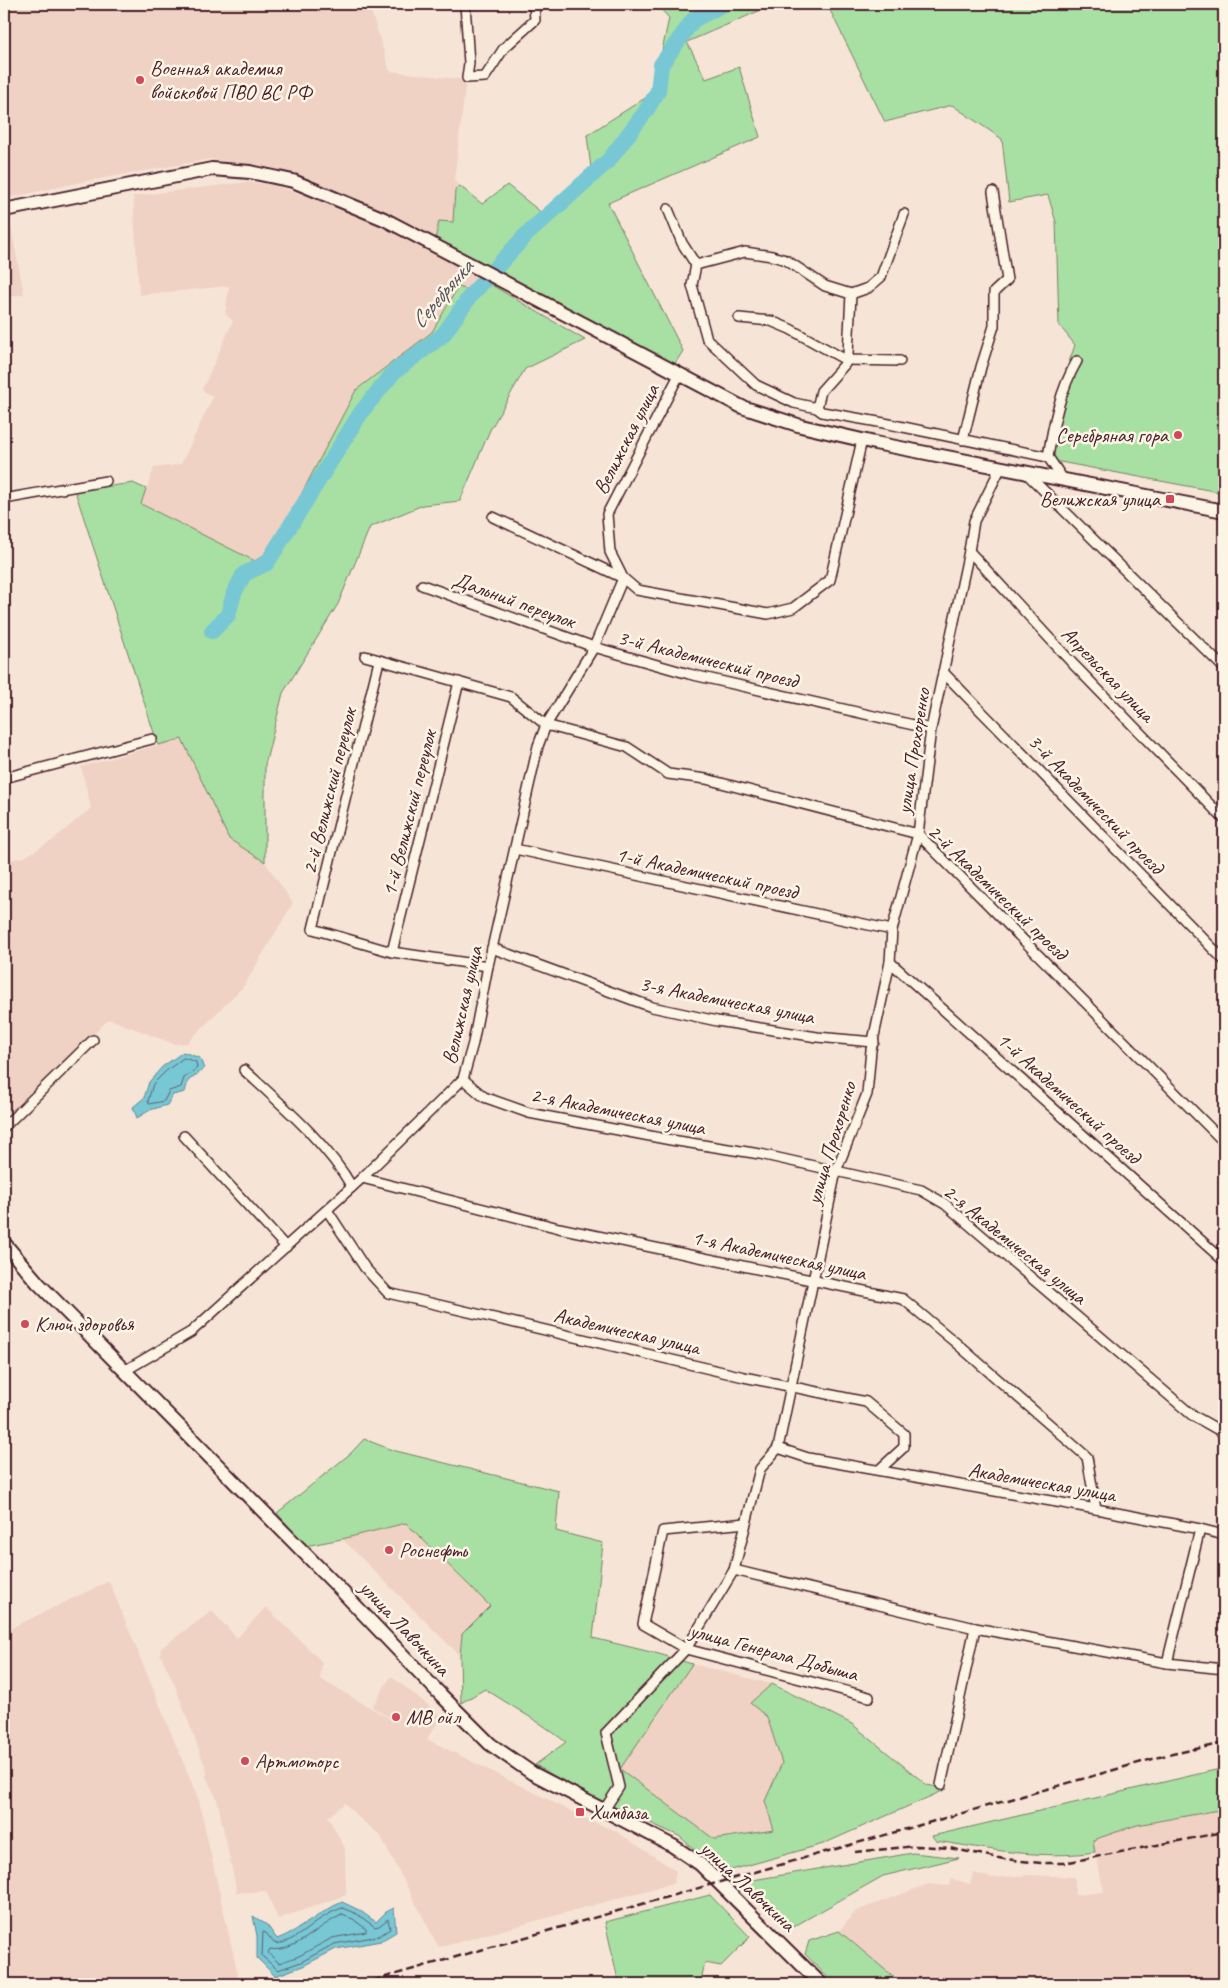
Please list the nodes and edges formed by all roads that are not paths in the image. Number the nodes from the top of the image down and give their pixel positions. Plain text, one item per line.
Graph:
1 (465, 4) edge
2 (534, 4) edge
3 (994, 192) dead end
4 (668, 209) dead end
5 (4, 210) edge
6 (904, 214) dead end
7 (696, 265) junction
8 (850, 294) junction
9 (739, 318) dead end
10 (846, 360) junction
11 (900, 361) dead end
12 (1077, 361) dead end
13 (679, 375) junction
14 (817, 408) junction
15 (862, 440) junction
16 (963, 440) junction
17 (1048, 458) junction
18 (1001, 467) junction
19 (1024, 472) junction
20 (1063, 479) junction
21 (106, 480) dead end
22 (4, 499) edge
23 (1224, 511) edge
24 (493, 517) dead end
25 (969, 551) junction
26 (623, 578) junction
27 (422, 585) dead end
28 (594, 647) junction
29 (365, 656) dead end
30 (379, 661) junction
31 (1224, 668) edge
32 (943, 672) junction
33 (459, 682) junction
34 (546, 725) junction
35 (931, 729) junction
36 (152, 739) dead end
37 (4, 778) edge
38 (1224, 819) edge
39 (918, 834) junction
40 (515, 849) junction
41 (892, 930) junction
42 (492, 948) junction
43 (392, 952) junction
44 (1224, 960) edge
45 (890, 962) junction
46 (488, 966) junction
47 (93, 1040) dead end
48 (874, 1042) junction
49 (244, 1070) dead end
50 (463, 1079) junction
51 (4, 1127) edge
52 (184, 1136) dead end
53 (1224, 1142) edge
54 (836, 1171) junction
55 (362, 1178) junction
56 (352, 1187) junction
57 (327, 1210) junction
58 (4, 1243) edge
59 (286, 1247) junction
60 (1224, 1261) edge
61 (813, 1282) junction
62 (126, 1370) junction
63 (792, 1387) junction
64 (1224, 1433) edge
65 (778, 1448) junction
66 (879, 1470) junction
67 (1096, 1508) junction
68 (746, 1523) junction
69 (1200, 1529) junction
70 (1224, 1535) edge
71 (734, 1570) junction
72 (974, 1628) junction
73 (686, 1649) junction
74 (1167, 1663) junction
75 (1224, 1670) edge
76 (869, 1697) dead end
77 (941, 1785) dead end
78 (604, 1810) junction
79 (821, 1984) edge

1 - 2 street
3 - 16 street
4 - 7 street
5 - 13 street
6 - 8 street
7 - 8 street
7 - 14 street
8 - 10 street
9 - 10 street
10 - 11 street
10 - 14 street
12 - 17 street
13 - 15 street
13 - 26 street, Велижская улица
14 - 16 street
15 - 18 street
15 - 26 street
16 - 17 street
17 - 20 street
18 - 19 street
18 - 25 street, улица Прохоренко
19 - 20 street
19 - 31 street
20 - 23 street
21 - 22 street
24 - 26 street
25 - 32 street, улица Прохоренко
25 - 38 street, Апрельская улица
26 - 28 street, Велижская улица
27 - 28 street, Дальний переулок
28 - 34 street, Велижская улица
28 - 35 street, 3-й Академический проезд
29 - 30 street
30 - 33 street
30 - 43 street, 2-й Велижский переулок
32 - 35 street, улица Прохоренко
32 - 44 street, 3-й Академический проезд
33 - 34 street
33 - 43 street, 1-й Велижский переулок
34 - 39 street, 2-й Академический проезд
34 - 40 street, Велижская улица
35 - 39 street, улица Прохоренко
36 - 37 street
39 - 41 street, улица Прохоренко
39 - 53 street, 2-й Академический проезд
40 - 41 street, 1-й Академический проезд
40 - 42 street, Велижская улица
41 - 45 street, улица Прохоренко
42 - 46 street, Велижская улица
42 - 48 street, 3-я Академическая улица
43 - 46 street
45 - 48 street, улица Прохоренко
45 - 60 street, 1-й Академический проезд
46 - 50 street, Велижская улица
47 - 51 street
48 - 54 street, улица Прохоренко
49 - 56 street
50 - 54 street, 2-я Академическая улица
50 - 55 street, Велижская улица
52 - 59 street
54 - 61 street, улица Прохоренко
54 - 64 street, 2-я Академическая улица
55 - 56 street, Велижская улица
55 - 61 street, 1-я Академическая улица
56 - 57 street, Велижская улица
57 - 59 street, Велижская улица
57 - 63 street, Академическая улица
58 - 62 street, улица Лавочкина
59 - 62 street, Велижская улица
61 - 63 street, улица Прохоренко
61 - 67 street, 1-я Академическая улица
62 - 78 street, улица Лавочкина
63 - 65 street, улица Прохоренко
63 - 66 street, Академическая улица
65 - 66 street, Академическая улица
65 - 68 street, улица Прохоренко
66 - 67 street, Академическая улица
67 - 69 street, Академическая улица
68 - 71 street, улица Прохоренко
68 - 73 street, улица Генерала Добыша
69 - 70 street, Академическая улица
69 - 74 street
71 - 72 street
71 - 73 street, улица Прохоренко
72 - 74 street
72 - 77 street
73 - 76 street, улица Генерала Добыша
73 - 78 street, улица Прохоренко
74 - 75 street
78 - 79 street, улица Лавочкина

